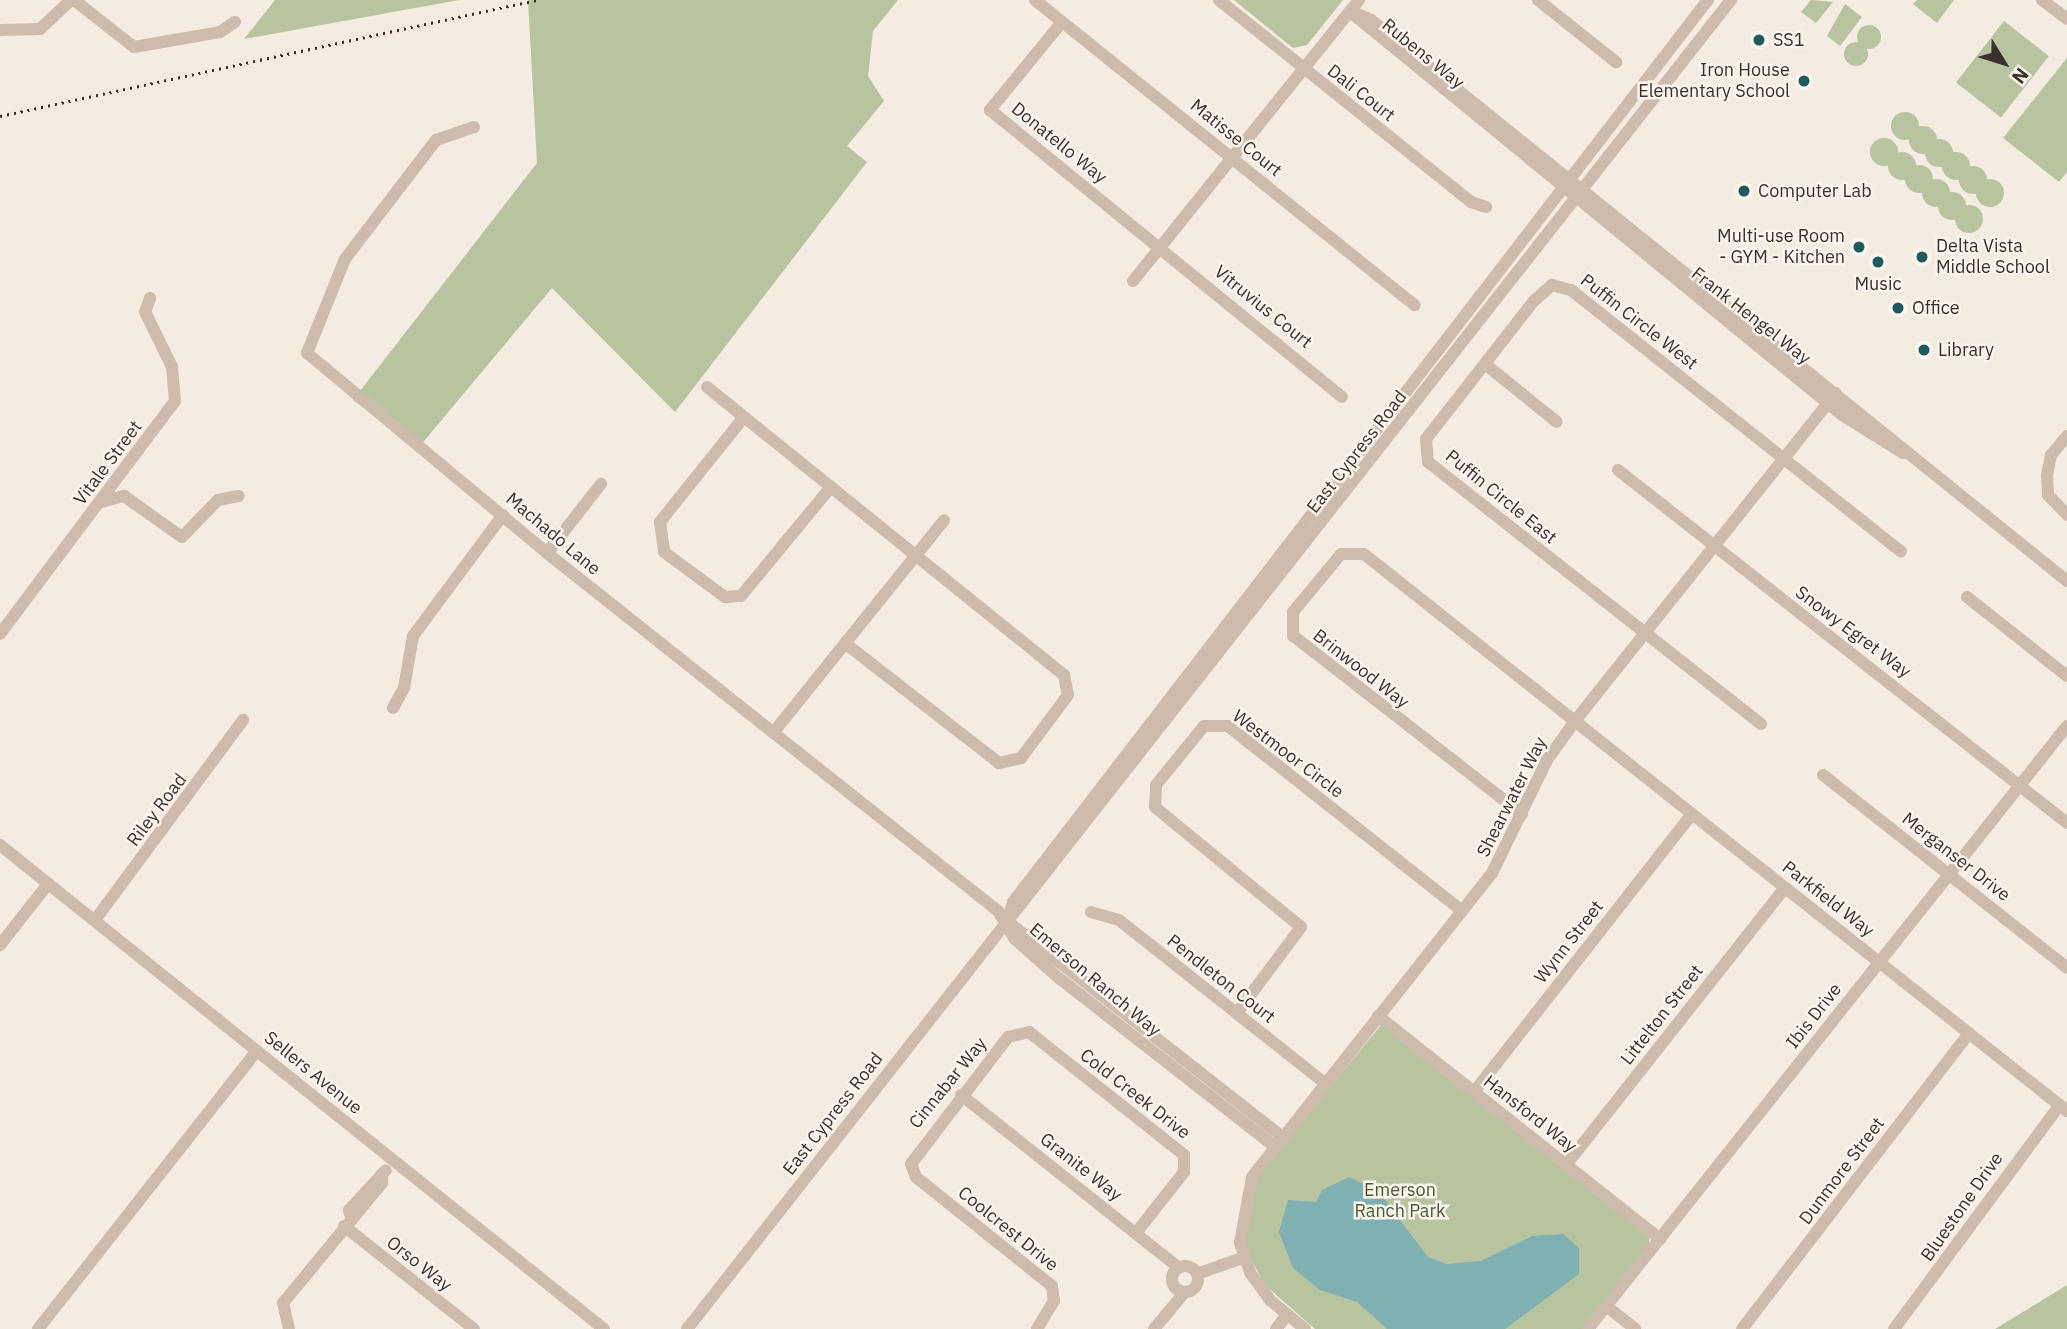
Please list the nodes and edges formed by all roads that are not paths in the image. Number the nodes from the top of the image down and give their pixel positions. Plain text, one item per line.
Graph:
1 (73, 0) edge
2 (1035, 0) edge
3 (1219, 0) edge
4 (1359, 0) edge
5 (1538, 0) edge
6 (1708, 0) edge
7 (1731, 0) edge
8 (2042, 0) edge
9 (1351, 11) junction
10 (2067, 19) edge
11 (235, 22) dead end
12 (1062, 22) junction
13 (0, 30) edge
14 (1616, 62) dead end
15 (1304, 70) junction
16 (474, 127) dead end
17 (1233, 158) junction
18 (1566, 184) junction
19 (1579, 195) junction
20 (1486, 207) dead end
21 (1161, 247) junction
22 (1133, 281) dead end
23 (150, 298) dead end
24 (1415, 305) dead end
25 (1485, 364) junction
26 (707, 387) dead end
27 (1342, 397) dead end
28 (1833, 397) junction
29 (744, 417) junction
30 (1558, 422) dead end
31 (2067, 436) edge
32 (1783, 458) junction
33 (1618, 470) dead end
34 (601, 485) dead end
35 (831, 486) junction
36 (239, 496) dead end
37 (101, 502) junction
38 (503, 515) junction
39 (2067, 515) edge
40 (944, 520) dead end
41 (1714, 547) junction
42 (1901, 552) dead end
43 (547, 553) junction
44 (916, 555) junction
45 (2067, 581) edge
46 (1967, 597) dead end
47 (1645, 633) junction
48 (0, 635) edge
49 (845, 643) junction
50 (2067, 676) edge
51 (393, 708) dead end
52 (243, 720) dead end
53 (1575, 721) junction
54 (1761, 724) dead end
55 (2067, 726) edge
56 (773, 733) junction
57 (1823, 775) dead end
58 (2020, 784) junction
59 (1522, 814) junction
60 (1692, 814) junction
61 (2067, 823) edge
62 (0, 845) edge
63 (1949, 874) junction
64 (48, 884) junction
65 (1785, 888) junction
66 (1462, 911) junction
67 (1091, 912) dead end
68 (95, 920) junction
69 (1007, 922) junction
70 (0, 945) edge
71 (1879, 962) junction
72 (2067, 968) edge
73 (1237, 1013) junction
74 (1378, 1016) junction
75 (1020, 1029) joint
76 (1969, 1033) junction
77 (257, 1051) junction
78 (1325, 1083) junction
79 (1474, 1092) junction
80 (961, 1095) junction
81 (2063, 1108) edge
82 (1278, 1142) junction
83 (393, 1160) junction
84 (911, 1164) joint
85 (1566, 1165) junction
86 (347, 1222) junction
87 (1136, 1233) junction
88 (1660, 1239) junction
89 (1245, 1257) junction
90 (1179, 1268) junction
91 (1197, 1274) junction
92 (1185, 1292) junction
93 (1606, 1306) junction
94 (1287, 1315) junction
95 (37, 1328) edge
96 (289, 1329) edge
97 (474, 1329) edge
98 (604, 1329) edge
99 (687, 1329) edge
100 (1037, 1329) edge
101 (1154, 1329) edge
102 (1276, 1329) edge
103 (1305, 1329) edge
104 (1588, 1329) edge
105 (1635, 1329) edge
106 (1742, 1329) edge
107 (1894, 1329) edge

1 - 11 street
1 - 13 street
2 - 12 street, Matisse Court
3 - 15 street, Dali Court
4 - 9 street
5 - 14 street
6 - 18 street, East Cypress Road
7 - 19 street, East Cypress Road
8 - 10 street
9 - 15 street
9 - 18 street, Rubens Way
12 - 17 street, Matisse Court
12 - 21 street, Donatello Way
15 - 17 street
15 - 20 street, Dali Court
16 - 38 street, Machado Lane
17 - 21 street
17 - 24 street, Matisse Court
18 - 19 street, Rubens Way
18 - 69 street, East Cypress Road
19 - 28 street, Frank Hengel Way
19 - 69 street, East Cypress Road
21 - 22 street
21 - 27 street, Vitruvius Court
23 - 37 street, Vitale Street
25 - 30 street
25 - 32 street, Puffin Circle West
25 - 47 street, Puffin Circle East
26 - 29 street
28 - 32 street, Shearwater Way
28 - 45 street, Frank Hengel Way
29 - 35 street
29 - 35 street
31 - 39 street
32 - 41 street, Shearwater Way
32 - 42 street
33 - 41 street, Snowy Egret Way
34 - 43 street
35 - 44 street
36 - 37 street
37 - 48 street, Vitale Street
38 - 43 street, Machado Lane
38 - 51 street
40 - 44 street
41 - 47 street, Shearwater Way
41 - 58 street, Snowy Egret Way
43 - 56 street, Machado Lane
44 - 49 street
44 - 49 street
46 - 50 street
47 - 53 street, Shearwater Way
47 - 54 street, Puffin Circle East
49 - 56 street
52 - 68 street, Riley Road
53 - 59 street, Shearwater Way
53 - 59 street, Brinwood Way
53 - 60 street, Parkfield Way
55 - 58 street, Ibis Drive
56 - 69 street, Machado Lane
57 - 63 street, Merganser Drive
58 - 61 street, Snowy Egret Way
58 - 63 street, Ibis Drive
59 - 66 street, Shearwater Way
60 - 65 street, Parkfield Way
60 - 79 street, Wynn Street
62 - 64 street, Sellers Avenue
63 - 71 street, Ibis Drive
63 - 72 street, Merganser Drive
64 - 68 street, Sellers Avenue
64 - 70 street
65 - 71 street, Parkfield Way
65 - 85 street, Littelton Street
66 - 73 street, Westmoor Circle
66 - 74 street, Shearwater Way
67 - 73 street, Pendleton Court
68 - 77 street, Sellers Avenue
69 - 82 street, Emerson Ranch Way
69 - 99 street, East Cypress Road
71 - 76 street, Parkfield Way
71 - 88 street, Ibis Drive
73 - 78 street, Pendleton Court
74 - 78 street, Shearwater Way
74 - 79 street, Hansford Way
75 - 80 street, Cinnabar Way
75 - 87 street, Cold Creek Drive
76 - 81 street, Parkfield Way
76 - 106 street, Dunmore Street
77 - 83 street, Sellers Avenue
77 - 95 street
78 - 82 street, Shearwater Way
79 - 85 street, Hansford Way
80 - 84 street, Cinnabar Way
80 - 87 street, Granite Way
81 - 107 street, Bluestone Drive
82 - 89 street, Shearwater Way
83 - 86 street
83 - 98 street, Sellers Avenue
84 - 100 street, Coolcrest Drive
85 - 88 street, Hansford Way
86 - 96 street
86 - 97 street, Orso Way
87 - 90 street, Granite Way
88 - 93 street, Ibis Drive
89 - 91 street
89 - 94 street, Shearwater Way
90 - 91 street
90 - 92 street
91 - 92 street
92 - 101 street
93 - 104 street, Ibis Drive
93 - 105 street
94 - 102 street
94 - 103 street, Shearwater Way

